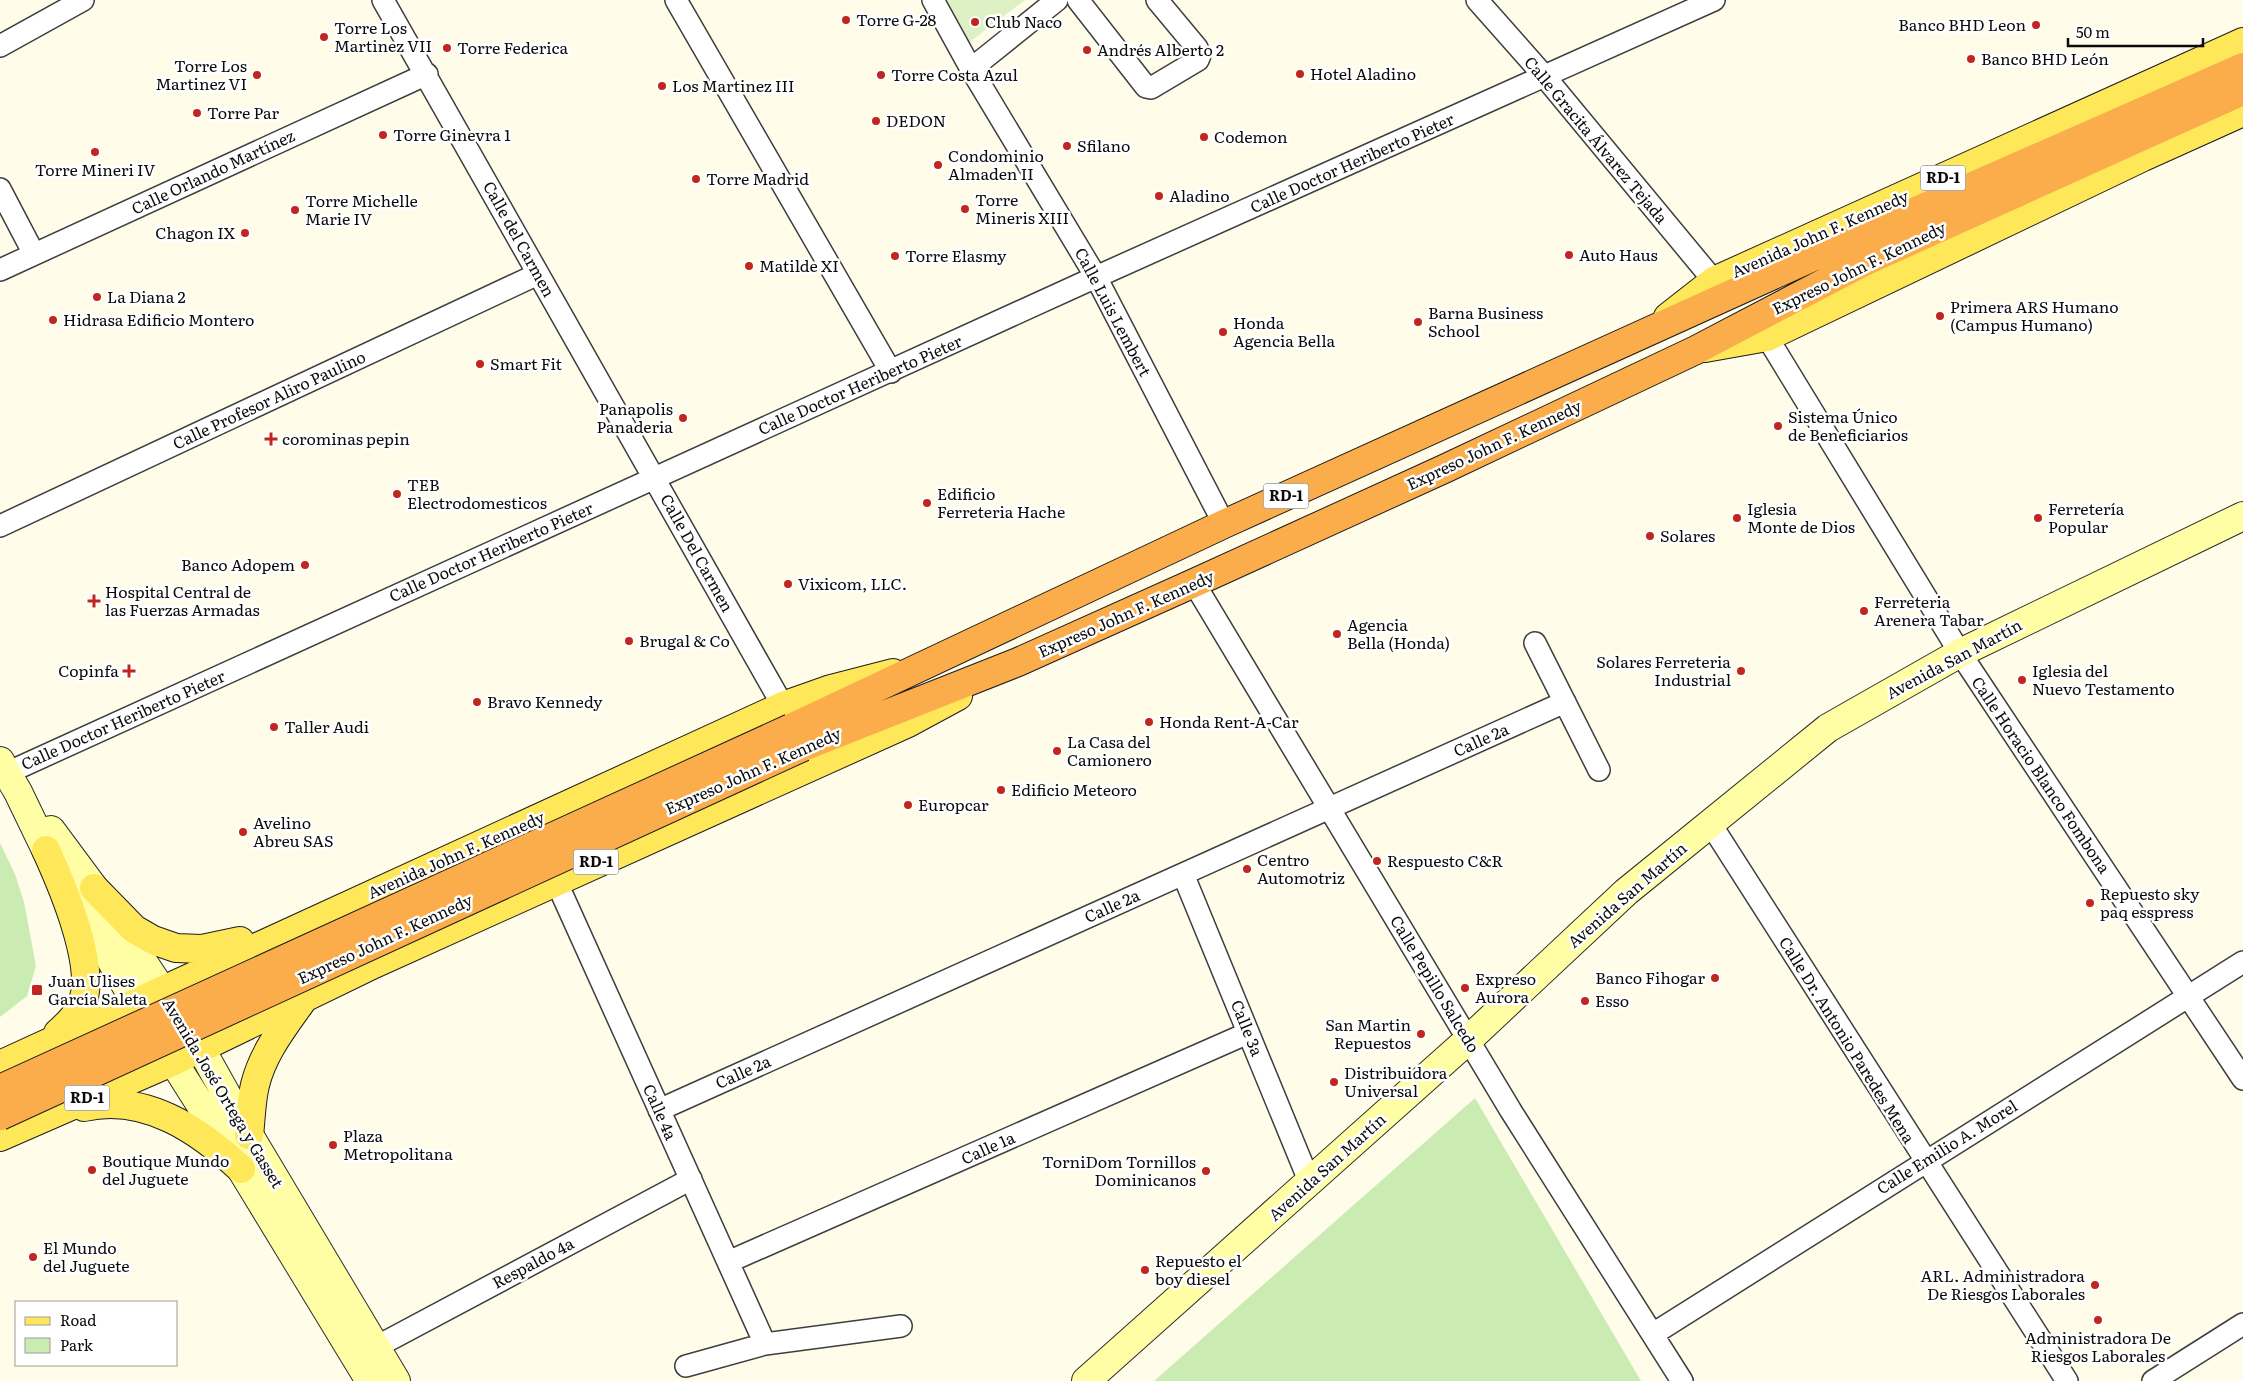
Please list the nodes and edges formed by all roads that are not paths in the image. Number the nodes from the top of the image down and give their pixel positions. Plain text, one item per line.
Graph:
1 (83, 0) edge
2 (383, 0) edge
3 (676, 0) edge
4 (933, 0) edge
5 (1057, 0) edge
6 (1078, 0) edge
7 (1157, 0) edge
8 (1477, 0) edge
9 (1714, 0) edge
10 (2243, 42) edge
11 (0, 46) edge
12 (2243, 54) edge
13 (2243, 67) edge
14 (971, 68) junction
15 (427, 74) junction
16 (1545, 77) junction
17 (2243, 91) edge
18 (2118, 99) junction
19 (2243, 103) edge
20 (2243, 112) edge
21 (2143, 157) junction
22 (0, 189) edge
23 (1860, 250) junction
24 (34, 254) junction
25 (0, 270) edge
26 (538, 274) junction
27 (1096, 277) junction
28 (1714, 281) junction
29 (1653, 329) junction
30 (1767, 338) junction
31 (1696, 350) junction
32 (891, 372) junction
33 (654, 478) junction
34 (2242, 519) edge
35 (1224, 524) junction
36 (0, 526) edge
37 (1194, 583) junction
38 (1536, 642) dead end
39 (1960, 653) junction
40 (1018, 662) junction
41 (1565, 702) junction
42 (792, 727) junction
43 (1599, 770) dead end
44 (8, 775) edge
45 (1330, 808) junction
46 (1710, 823) junction
47 (46, 850) junction
48 (1183, 874) junction
49 (556, 881) junction
50 (94, 888) junction
51 (345, 905) junction
52 (311, 920) junction
53 (2243, 962) edge
54 (374, 964) junction
55 (161, 990) junction
56 (305, 996) junction
57 (2189, 997) junction
58 (135, 1001) junction
59 (1248, 1033) junction
60 (1468, 1040) junction
61 (43, 1046) junction
62 (201, 1049) junction
63 (174, 1061) junction
64 (0, 1065) edge
65 (0, 1076) edge
66 (2243, 1080) edge
67 (0, 1089) edge
68 (659, 1110) junction
69 (0, 1116) edge
70 (46, 1116) junction
71 (0, 1125) edge
72 (249, 1135) junction
73 (0, 1137) edge
74 (1924, 1161) junction
75 (241, 1169) junction
76 (690, 1179) junction
77 (1310, 1183) junction
78 (728, 1262) junction
79 (2243, 1324) edge
80 (900, 1326) dead end
81 (1653, 1334) junction
82 (765, 1344) junction
83 (376, 1347) junction
84 (686, 1366) dead end
85 (370, 1381) edge
86 (396, 1381) edge
87 (1086, 1381) edge
88 (1682, 1381) edge
89 (2067, 1381) edge
90 (2153, 1381) edge

1 - 11 street
2 - 15 street, Calle del Carmen
3 - 32 street
4 - 14 street, Calle Luis Lembert
5 - 14 street
6 - 7 street
8 - 16 street, Calle Gracita Álvarez Tejada
9 - 16 street, Calle Doctor Heriberto Pieter
10 - 18 main road, Avenida John F. Kennedy / RD-1
12 - 18 main road
13 - 23 highway, Expreso John F. Kennedy / RD-1
14 - 27 street, Calle Luis Lembert
15 - 24 street, Calle Orlando Martínez
15 - 26 street, Calle del Carmen
16 - 27 street, Calle Doctor Heriberto Pieter
16 - 28 street, Calle Gracita Álvarez Tejada
17 - 23 highway, Expreso John F. Kennedy / RD-1
18 - 28 main road, Avenida John F. Kennedy / RD-1
19 - 21 main road
20 - 21 main road, RD-1
21 - 30 main road, RD-1
22 - 24 street
23 - 29 highway, Expreso John F. Kennedy / RD-1
23 - 31 highway, Expreso John F. Kennedy / RD-1
24 - 25 street, Calle Orlando Martínez
26 - 33 street, Calle del Carmen
26 - 36 street, Calle Profesor Aliro Paulino
27 - 32 street, Calle Doctor Heriberto Pieter
27 - 35 street, Calle Luis Lembert
28 - 29 main road, Avenida John F. Kennedy / RD-1
29 - 35 highway, Expreso John F. Kennedy / RD-1
30 - 31 main road, RD-1
30 - 39 street, Calle Horacio Blanco Fombona
31 - 37 highway, Expreso John F. Kennedy / RD-1
32 - 33 street, Calle Doctor Heriberto Pieter
33 - 42 street, Calle Del Carmen
33 - 44 street, Calle Doctor Heriberto Pieter
34 - 39 main road, Avenida San Martín
35 - 42 highway, Expreso John F. Kennedy / RD-1
37 - 40 highway, Expreso John F. Kennedy / RD-1
37 - 45 street, Calle Pepillo Salcedo
38 - 41 street
39 - 46 main road, Avenida San Martín
39 - 57 street, Calle Horacio Blanco Fombona
40 - 42 highway, Expreso John F. Kennedy / RD-1
40 - 49 main road, RD-1
41 - 43 street
41 - 45 street, Calle 2a
42 - 51 main road, Avenida John F. Kennedy / RD-1
42 - 67 highway, Expreso John F. Kennedy / RD-1, bridge
42 - 69 highway, Expreso John F. Kennedy / RD-1, bridge
44 - 47 main road, Avenida José Ortega y Gasset
44 - 50 main road, Avenida José Ortega y Gasset
45 - 48 street, Calle 2a
45 - 60 street, Calle Pepillo Salcedo
46 - 60 main road, Avenida San Martín
46 - 74 street, Calle Dr. Antonio Paredes Mena
47 - 58 main road, Avenida José Ortega y Gasset
47 - 61 main road
48 - 59 street, Calle 3a
48 - 68 street, Calle 2a
49 - 54 main road, RD-1
49 - 68 street, Calle 4a
50 - 52 main road
50 - 55 main road, Avenida José Ortega y Gasset
51 - 52 main road, Avenida John F. Kennedy / RD-1
51 - 54 main road
52 - 55 main road, Avenida John F. Kennedy / RD-1
53 - 57 street, Calle Emilio A. Morel
54 - 56 main road, RD-1
55 - 58 main road, Avenida John F. Kennedy / RD-1
55 - 62 main road, Avenida José Ortega y Gasset
56 - 62 main road, RD-1
56 - 72 main road
57 - 66 street, Calle Horacio Blanco Fombona
57 - 74 street, Calle Emilio A. Morel
58 - 61 main road, Avenida John F. Kennedy / RD-1
58 - 63 main road, Avenida José Ortega y Gasset
59 - 77 street, Calle 3a
59 - 78 street, Calle 1a
60 - 77 main road, Avenida San Martín
60 - 81 street, Calle Pepillo Salcedo
61 - 64 main road, Avenida John F. Kennedy / RD-1
62 - 63 main road, RD-1
62 - 72 main road, Avenida José Ortega y Gasset
63 - 70 main road, RD-1
63 - 75 main road, Avenida José Ortega y Gasset
65 - 71 main road
68 - 76 street, Calle 4a
70 - 73 main road, RD-1
70 - 75 main road
72 - 83 main road, Avenida José Ortega y Gasset
74 - 81 street, Calle Emilio A. Morel
74 - 89 street, Calle Dr. Antonio Paredes Mena
75 - 85 main road, Avenida José Ortega y Gasset
76 - 78 street, Calle 4a
76 - 83 street, Respaldo 4a
77 - 87 main road, Avenida San Martín
78 - 82 street, Calle 4a
79 - 90 street
80 - 82 street
81 - 88 street, Calle Pepillo Salcedo
82 - 84 street
83 - 86 main road, Avenida José Ortega y Gasset

